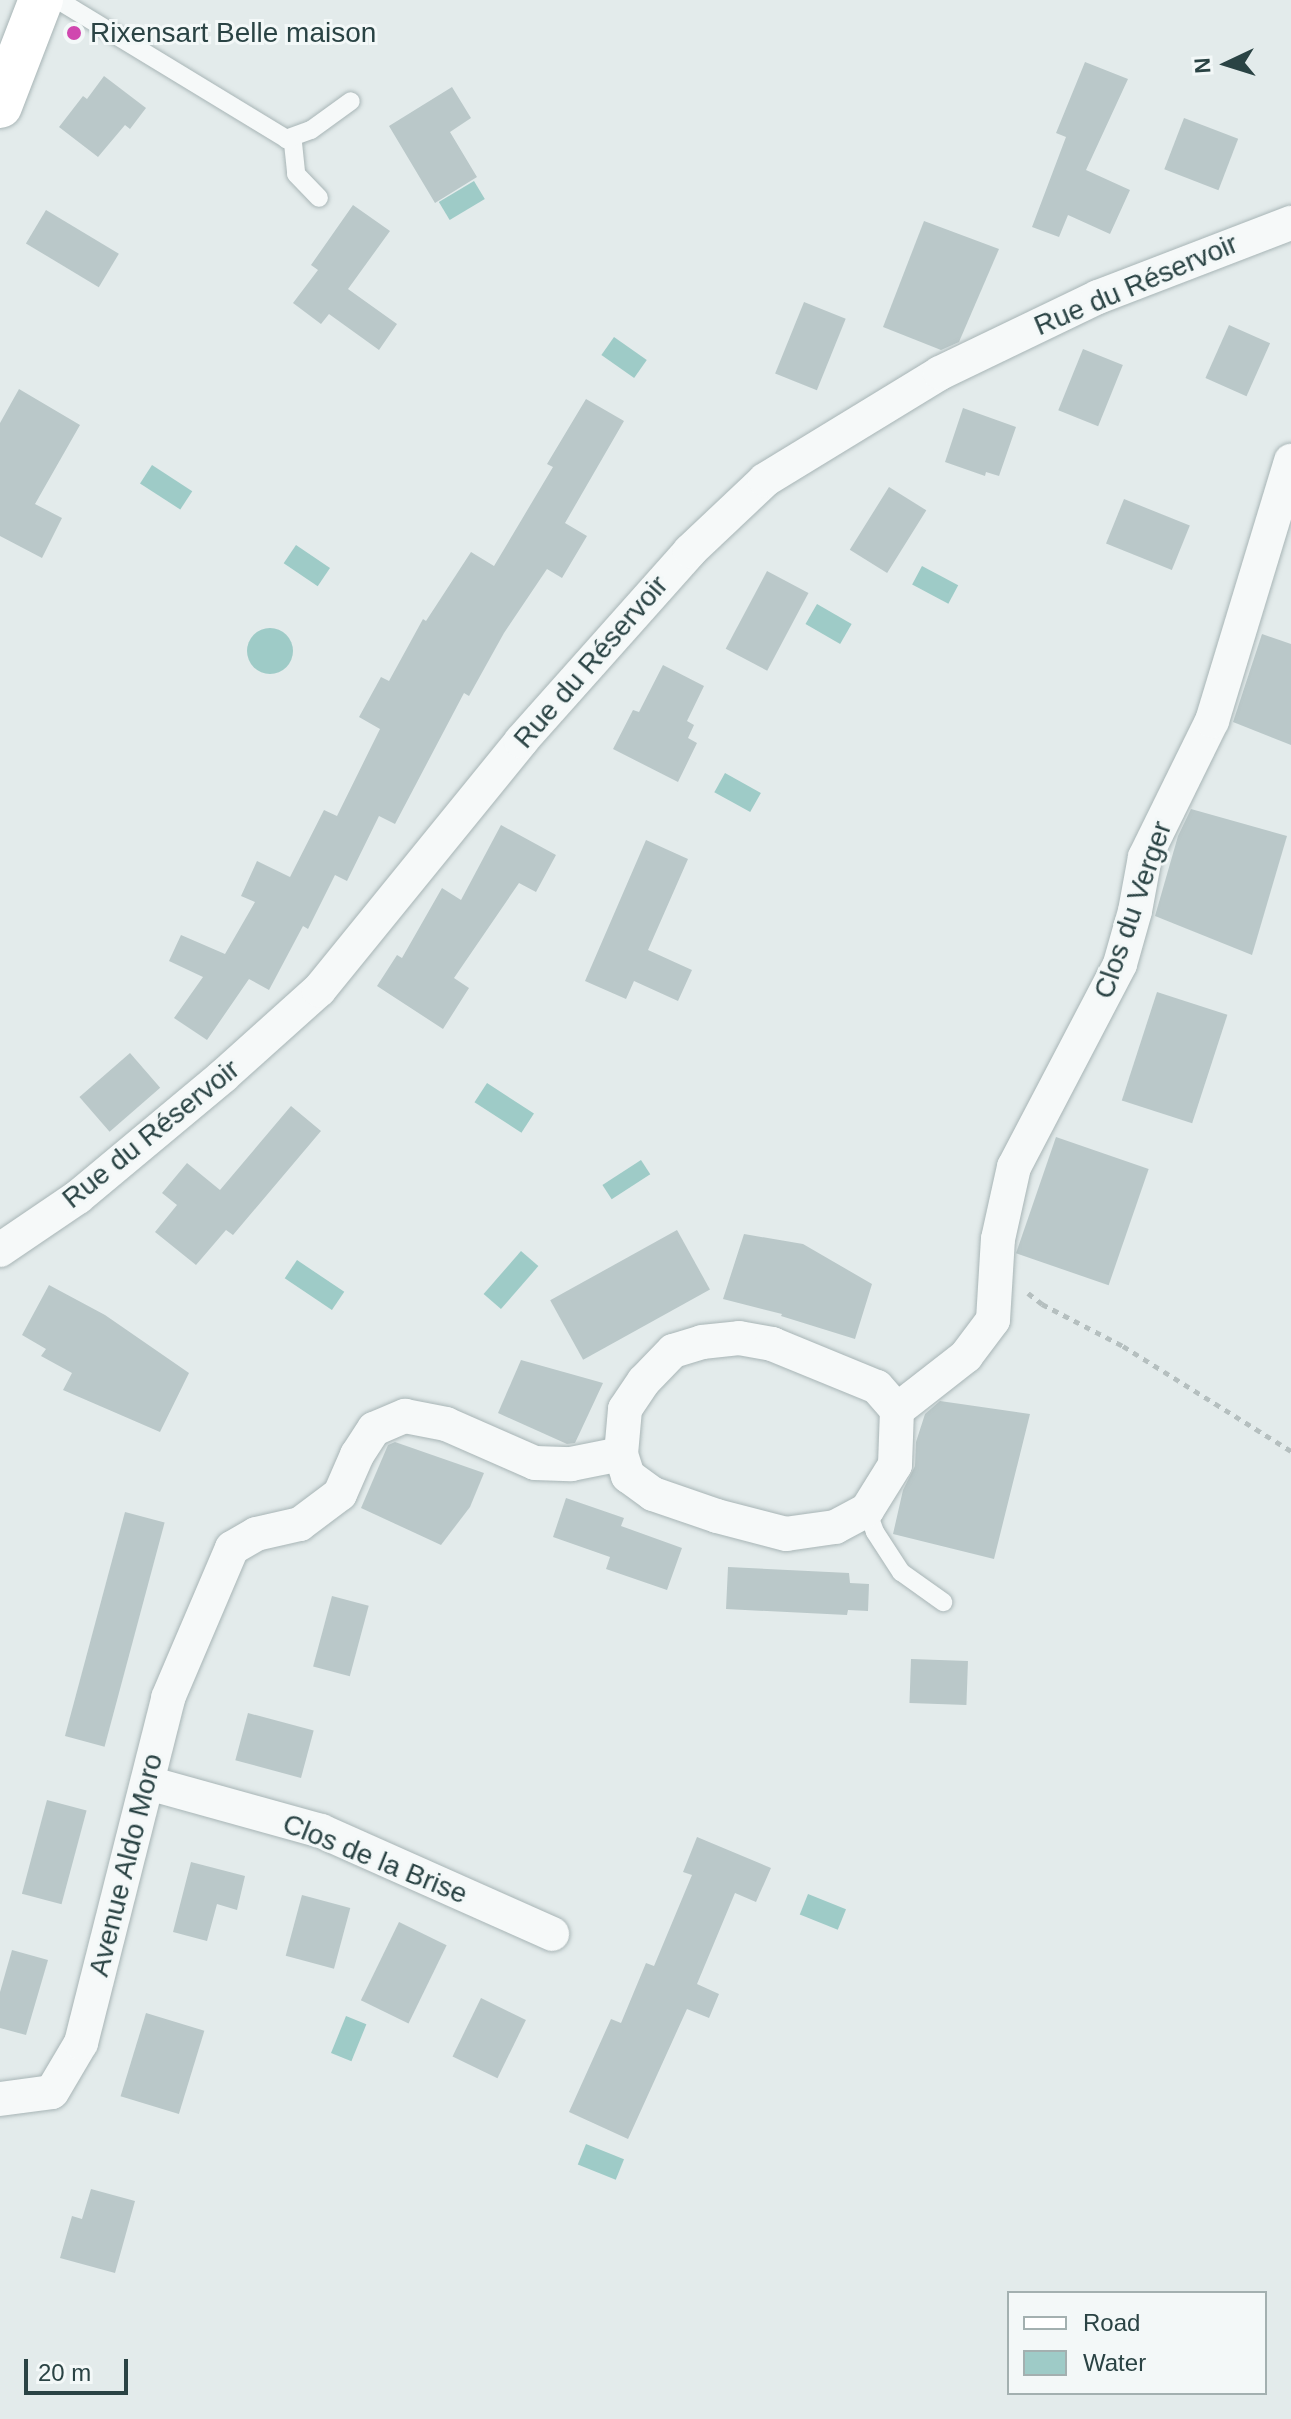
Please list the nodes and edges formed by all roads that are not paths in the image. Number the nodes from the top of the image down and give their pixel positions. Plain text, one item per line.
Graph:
1 (41, 0) edge
2 (58, 0) edge
3 (351, 101) dead end
4 (0, 106) edge
5 (286, 139) junction
6 (319, 198) dead end
7 (1291, 223) edge
8 (1291, 461) edge
9 (0, 1250) edge
10 (897, 1410) junction
11 (621, 1454) junction
12 (867, 1510) junction
13 (943, 1602) dead end
14 (148, 1783) junction
15 (552, 1934) dead end
16 (0, 2099) edge

1 - 4 street
2 - 5 lane
3 - 5 lane
5 - 6 lane
7 - 9 street, Rue du Réservoir
8 - 10 street, Clos du Verger
10 - 11 street
10 - 12 street
11 - 12 street
11 - 14 street, Avenue Aldo Moro
12 - 13 lane
14 - 15 street, Clos de la Brise
14 - 16 street, Avenue Aldo Moro

